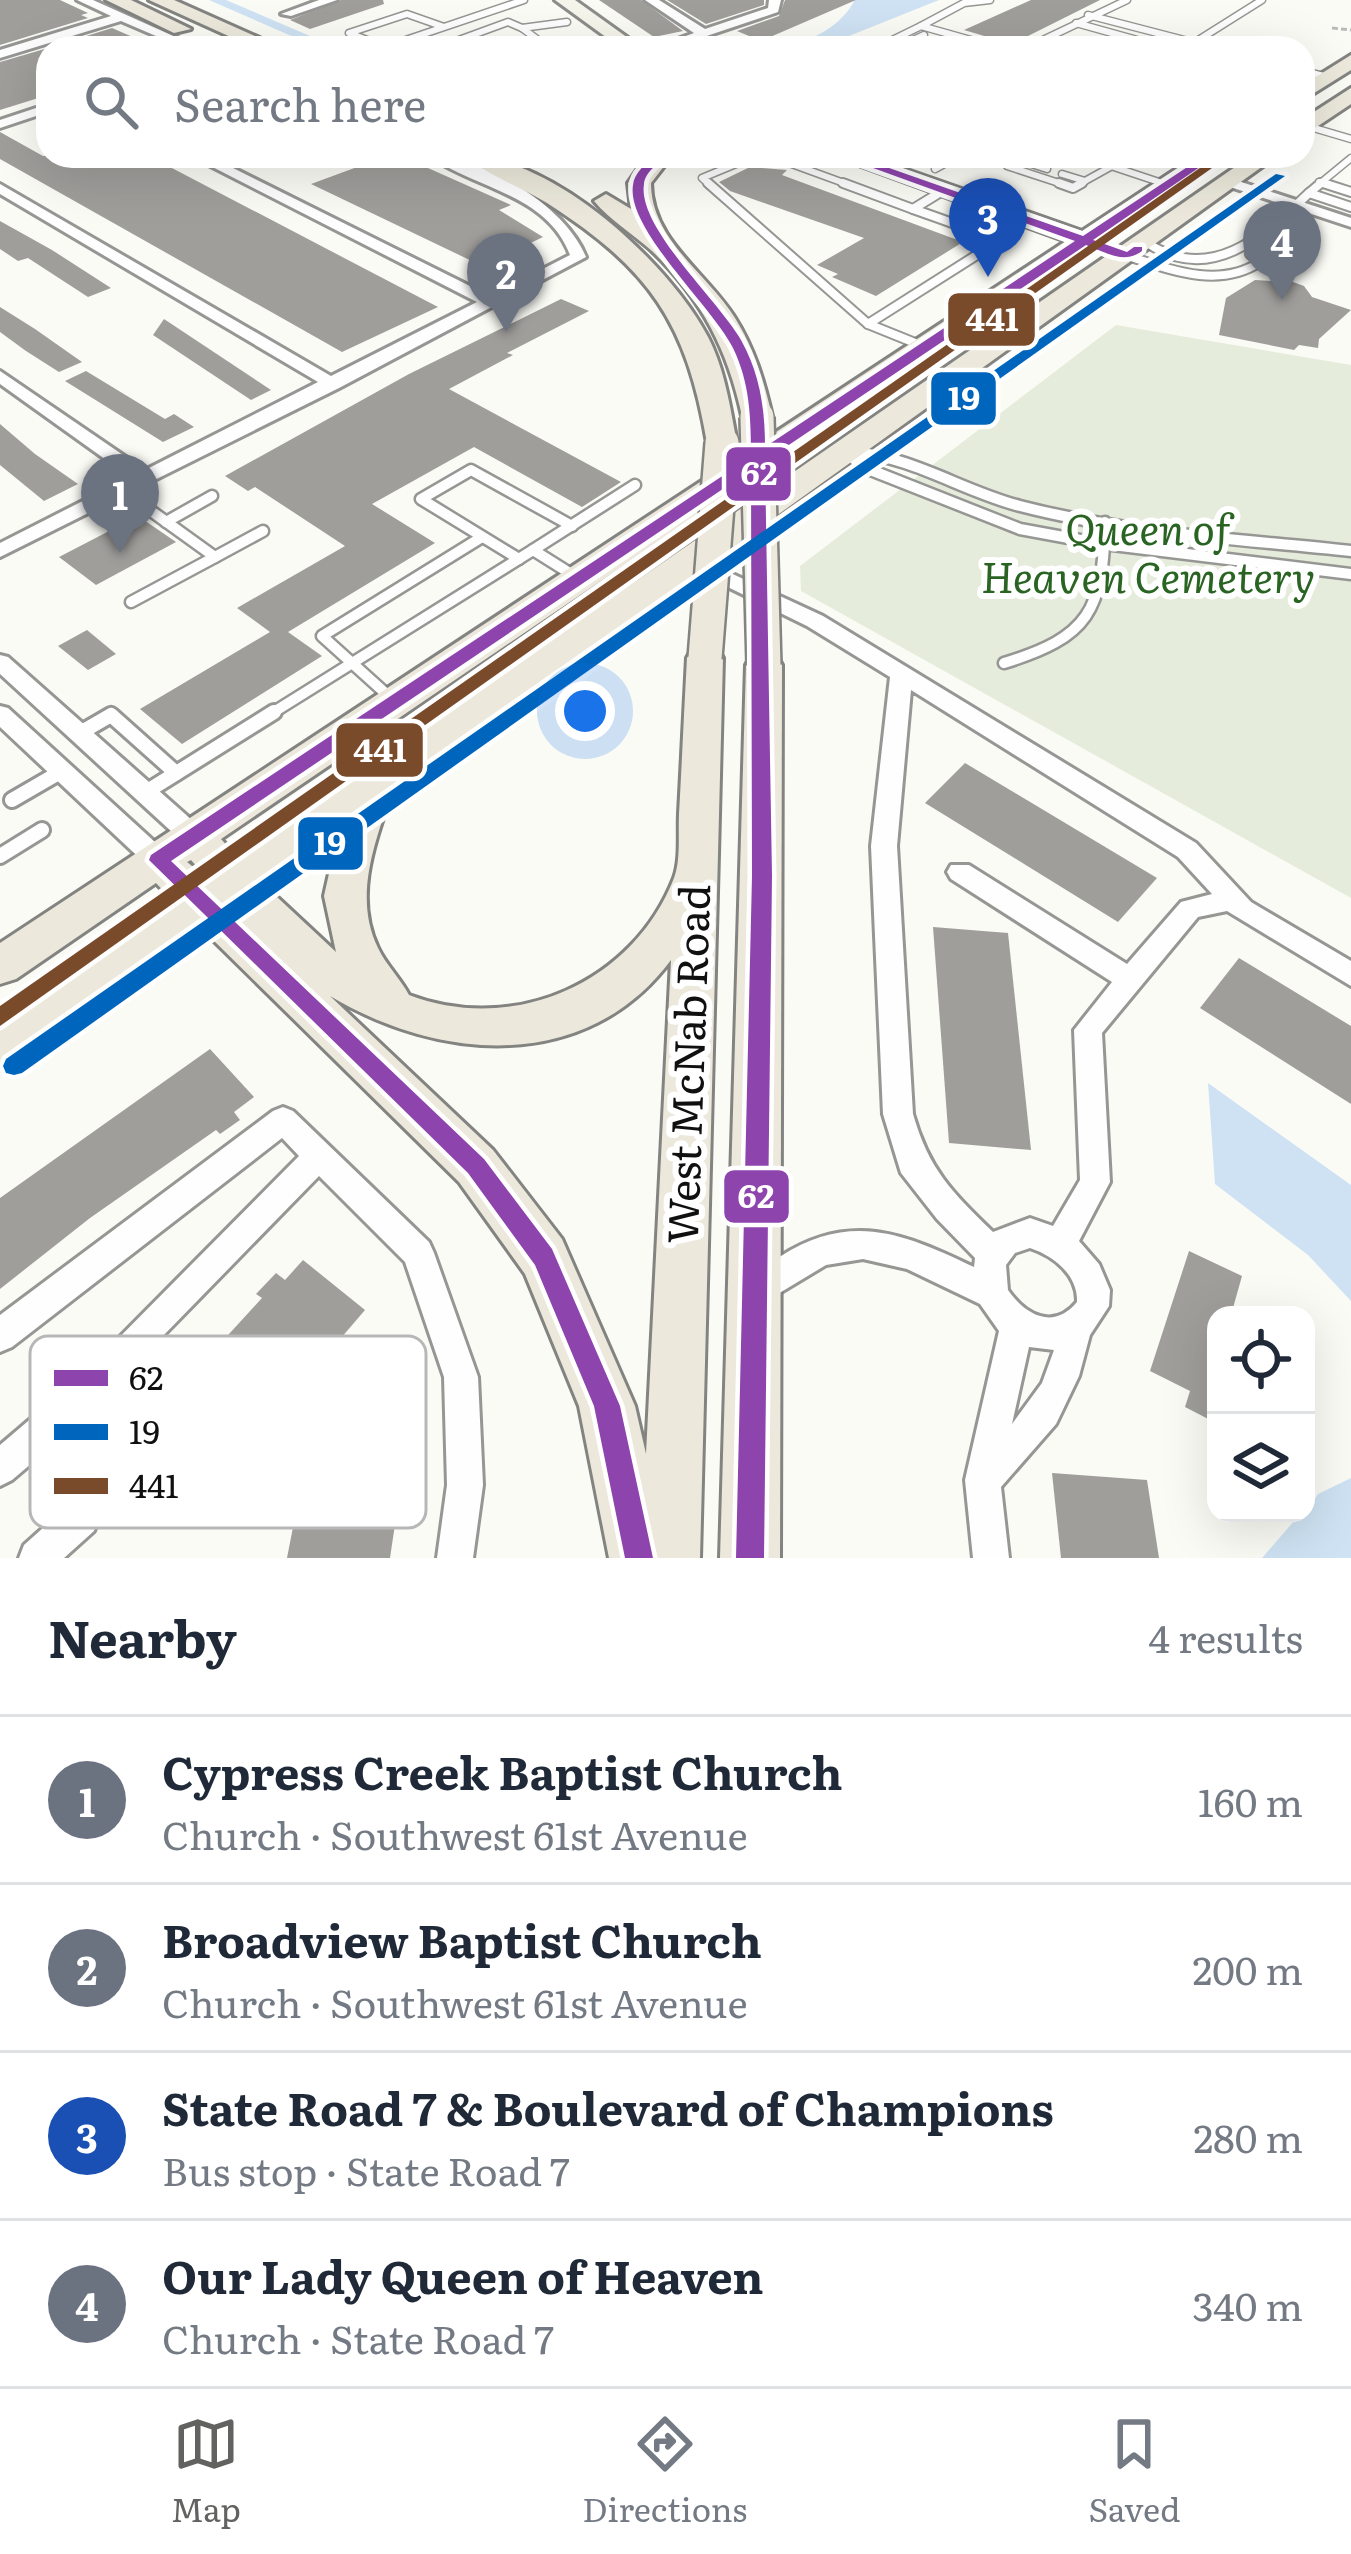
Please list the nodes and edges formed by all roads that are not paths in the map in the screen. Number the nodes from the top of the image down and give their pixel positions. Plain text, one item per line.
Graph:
1 (83, 0) edge
2 (158, 0) edge
3 (524, 0) edge
4 (537, 0) edge
5 (564, 0) edge
6 (651, 0) edge
7 (775, 0) edge
8 (990, 0) edge
9 (1127, 0) edge
10 (1262, 0) edge
11 (318, 1) edge
12 (118, 8) edge
13 (286, 14) dead end
14 (1088, 15) junction
15 (496, 18) dead end
16 (508, 22) junction
17 (567, 22) junction
18 (1075, 22) junction
19 (444, 27) junction
20 (522, 28) junction
21 (922, 30) junction
22 (706, 35) junction
23 (46, 36) edge
24 (171, 36) edge
25 (194, 36) edge
26 (244, 36) edge
27 (358, 36) edge
28 (418, 36) edge
29 (470, 36) edge
30 (533, 36) edge
31 (588, 36) edge
32 (616, 36) edge
33 (702, 36) edge
34 (907, 36) edge
35 (913, 36) edge
36 (948, 36) edge
37 (1049, 36) edge
38 (1124, 36) edge
39 (1168, 36) edge
40 (1206, 36) edge
41 (36, 40) edge
42 (0, 54) edge
43 (1351, 62) edge
44 (1315, 74) edge
45 (1328, 77) junction
46 (1315, 86) edge
47 (1347, 102) edge
48 (36, 112) edge
49 (1315, 122) edge
50 (0, 124) edge
51 (1315, 130) edge
52 (1351, 139) edge
53 (1351, 158) edge
54 (222, 168) edge
55 (462, 168) edge
56 (501, 168) edge
57 (546, 168) edge
58 (645, 168) edge
59 (726, 168) edge
60 (800, 168) edge
61 (893, 168) edge
62 (918, 168) edge
63 (948, 168) edge
64 (1013, 168) edge
65 (1044, 168) edge
66 (1107, 168) edge
67 (1131, 168) edge
68 (1193, 168) edge
69 (1249, 168) edge
70 (1047, 169) dead end
71 (1062, 174) dead end
72 (939, 180) junction
73 (1085, 181) junction
74 (1229, 182) junction
75 (1319, 182) junction
76 (1168, 184) junction
77 (0, 188) edge
78 (1351, 192) edge
79 (1309, 194) junction
80 (1295, 205) junction
81 (914, 208) junction
82 (1349, 218) edge
83 (1095, 234) junction
84 (656, 238) junction
85 (1259, 240) junction
86 (1137, 249) junction
87 (492, 303) junction
88 (868, 324) junction
89 (923, 348) junction
90 (0, 376) edge
91 (333, 384) junction
92 (846, 452) junction
93 (145, 479) junction
94 (635, 485) dead end
95 (122, 490) junction
96 (212, 496) dead end
97 (166, 522) junction
98 (1105, 522) junction
99 (572, 526) junction
100 (263, 531) dead end
101 (482, 537) junction
102 (1105, 544) junction
103 (532, 550) junction
104 (0, 551) edge
105 (1351, 551) edge
106 (214, 557) junction
107 (519, 559) junction
108 (690, 561) junction
109 (1351, 574) edge
110 (577, 578) junction
111 (131, 602) dead end
112 (0, 662) edge
113 (1004, 663) dead end
114 (352, 667) junction
115 (901, 675) junction
116 (394, 701) junction
117 (0, 714) edge
118 (80, 733) junction
119 (38, 747) junction
120 (63, 770) junction
121 (176, 772) junction
122 (375, 783) junction
123 (146, 792) junction
124 (12, 800) dead end
125 (42, 830) dead end
126 (176, 848) junction
127 (0, 856) edge
128 (960, 872) dead end
129 (697, 876) junction
130 (219, 892) junction
131 (1233, 899) junction
132 (0, 966) edge
133 (1351, 975) edge
134 (1130, 980) junction
135 (397, 1010) junction
136 (0, 1046) edge
137 (319, 1156) junction
138 (1061, 1242) junction
139 (993, 1254) junction
140 (990, 1292) junction
141 (754, 1293) junction
142 (1017, 1325) junction
143 (1076, 1327) junction
144 (0, 1335) edge
145 (144, 1336) edge
146 (30, 1442) edge
147 (0, 1468) edge
148 (983, 1480) junction
149 (70, 1528) edge
150 (37, 1558) edge
151 (455, 1558) edge
152 (639, 1558) edge
153 (670, 1558) edge
154 (750, 1558) edge
155 (991, 1558) edge

1 - 12 street
2 - 26 main road
3 - 19 lane
4 - 17 street
5 - 32 street
6 - 22 street
7 - 22 street
8 - 21 lane
9 - 14 lane
10 - 40 lane
11 - 13 street
12 - 23 street
12 - 24 street
12 - 25 main road
14 - 18 lane
14 - 39 lane
15 - 16 lane
16 - 20 lane
16 - 29 lane
17 - 20 lane
17 - 31 street
18 - 37 lane
18 - 38 lane
19 - 27 lane
19 - 28 lane
20 - 30 lane
21 - 34 lane
21 - 35 lane
21 - 36 lane
22 - 33 street
41 - 42 street
43 - 45 main road
44 - 45 lane
45 - 46 main road
47 - 49 main road
48 - 50 street
51 - 52 lane
53 - 75 lane
54 - 87 street
55 - 87 street
56 - 129 main road, West McNab Road, bridge
57 - 84 main road, West McNab Road
58 - 84 main road
59 - 88 lane
60 - 81 lane
61 - 72 main road
62 - 72 main road
63 - 72 lane
64 - 73 lane
65 - 70 lane
66 - 73 lane
67 - 76 lane
68 - 76 main road
69 - 74 main road
71 - 73 lane
72 - 81 lane
72 - 83 main road
74 - 80 street
74 - 86 main road
75 - 78 lane
75 - 79 lane
76 - 83 main road
77 - 91 street
79 - 80 lane
79 - 82 lane
80 - 82 street
80 - 85 lane
81 - 88 lane
83 - 86 main road
83 - 89 main road
84 - 141 main road, West McNab Road, bridge
85 - 86 lane
85 - 86 lane
86 - 92 main road
87 - 91 street
88 - 89 lane
89 - 92 main road
89 - 110 main road
90 - 93 street
91 - 93 street
92 - 98 lane
92 - 102 lane
92 - 108 main road
93 - 95 street
94 - 99 lane
95 - 97 lane
95 - 104 street
96 - 97 lane
97 - 106 lane
98 - 102 lane
98 - 105 lane
99 - 101 lane
99 - 103 lane
100 - 106 lane
101 - 107 lane
101 - 114 lane
102 - 109 lane
102 - 113 lane
103 - 107 lane
103 - 110 lane
106 - 111 lane
107 - 114 lane
108 - 115 street
108 - 122 main road
110 - 116 main road
112 - 118 street
114 - 116 lane
114 - 121 lane
115 - 131 street
115 - 139 street
116 - 126 main road
117 - 119 street
118 - 119 street
118 - 121 lane
118 - 123 street
119 - 120 street
120 - 124 lane
120 - 126 street
121 - 123 lane
122 - 130 main road
122 - 135 main road
123 - 126 street
125 - 127 lane
126 - 130 main road
126 - 132 main road
128 - 134 street
129 - 135 main road
129 - 153 main road, West McNab Road
130 - 135 main road
130 - 136 main road
130 - 152 main road
131 - 133 street
131 - 134 street
134 - 138 street
137 - 144 street
137 - 145 street
137 - 151 street
138 - 139 street
138 - 143 street
139 - 140 street
140 - 141 street
140 - 142 street
141 - 154 main road, West McNab Road
142 - 143 street
142 - 148 street
143 - 148 street
146 - 147 street
148 - 155 street
149 - 150 street

